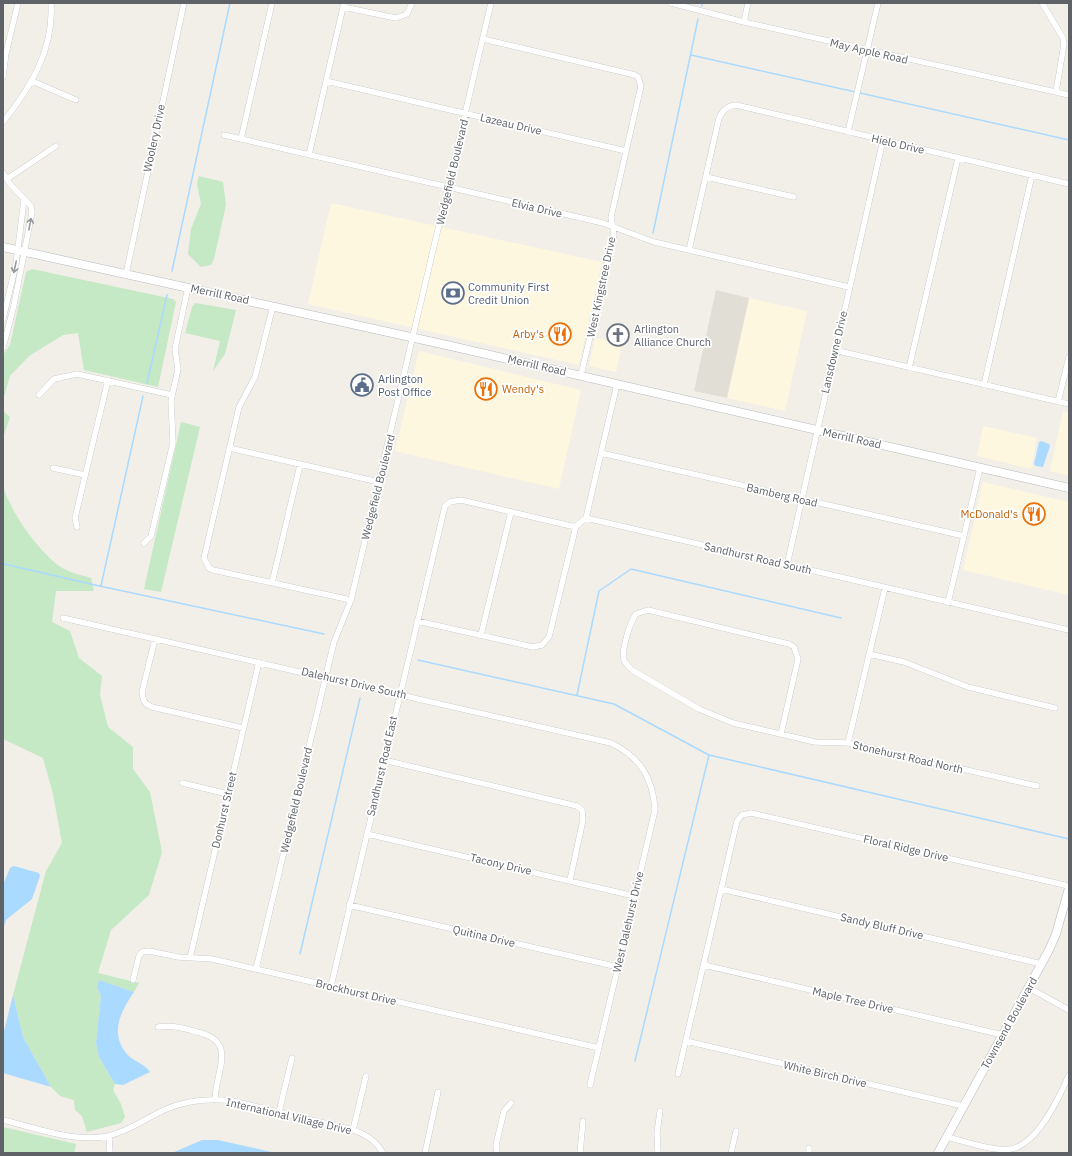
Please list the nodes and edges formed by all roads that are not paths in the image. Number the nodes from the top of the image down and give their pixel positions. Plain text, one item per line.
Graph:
1 (18, 3) edge
2 (50, 3) edge
3 (184, 3) edge
4 (272, 3) edge
5 (412, 3) edge
6 (491, 3) edge
7 (671, 3) edge
8 (748, 3) edge
9 (878, 3) edge
10 (1042, 3) edge
11 (343, 5) edge
12 (744, 22) junction
13 (483, 39) junction
14 (867, 50) junction
15 (3, 77) edge
16 (32, 81) junction
17 (326, 81) junction
18 (1056, 92) junction
19 (1069, 95) edge
20 (76, 100) dead end
21 (465, 113) junction
22 (3, 122) edge
23 (848, 132) junction
24 (224, 135) dead end
25 (241, 139) junction
26 (883, 140) junction
27 (56, 146) dead end
28 (626, 151) junction
29 (309, 155) junction
30 (958, 158) junction
31 (3, 173) edge
32 (1032, 175) junction
33 (706, 177) junction
34 (7, 179) junction
35 (1069, 184) edge
36 (448, 188) junction
37 (794, 197) dead end
38 (613, 227) junction
39 (3, 247) edge
40 (689, 250) junction
41 (21, 251) junction
42 (126, 274) junction
43 (188, 287) junction
44 (849, 287) junction
45 (273, 306) junction
46 (3, 319) edge
47 (414, 337) junction
48 (3, 348) edge
49 (834, 350) junction
50 (1069, 356) edge
51 (909, 368) junction
52 (582, 375) junction
53 (108, 380) junction
54 (617, 384) junction
55 (984, 385) junction
56 (39, 395) dead end
57 (172, 395) junction
58 (1058, 402) junction
59 (1069, 404) edge
60 (817, 430) junction
61 (229, 448) junction
62 (601, 453) junction
63 (300, 464) junction
64 (53, 468) dead end
65 (980, 468) junction
66 (85, 475) junction
67 (379, 482) junction
68 (1069, 488) edge
69 (802, 499) junction
70 (511, 512) junction
71 (586, 518) junction
72 (576, 526) junction
73 (77, 528) dead end
74 (964, 536) junction
75 (144, 543) dead end
76 (787, 565) junction
77 (272, 583) junction
78 (885, 588) junction
79 (350, 600) junction
80 (948, 603) junction
81 (63, 618) dead end
82 (417, 620) junction
83 (1069, 630) edge
84 (481, 636) junction
85 (154, 639) junction
86 (869, 654) junction
87 (260, 662) junction
88 (325, 677) junction
89 (399, 694) junction
90 (1055, 708) dead end
91 (243, 728) junction
92 (781, 734) junction
93 (848, 743) junction
94 (384, 760) junction
95 (638, 762) joint
96 (182, 783) dead end
97 (1037, 786) dead end
98 (228, 794) junction
99 (366, 834) junction
100 (570, 880) junction
101 (1069, 887) edge
102 (722, 889) junction
103 (634, 896) junction
104 (349, 905) junction
105 (1066, 916) edge
106 (190, 958) junction
107 (1042, 964) junction
108 (704, 965) junction
109 (618, 967) junction
110 (256, 969) junction
111 (133, 980) dead end
112 (331, 986) junction
113 (1029, 988) junction
114 (1069, 1010) edge
115 (158, 1027) dead end
116 (1003, 1035) junction
117 (686, 1042) junction
118 (599, 1048) junction
119 (292, 1058) dead end
120 (678, 1074) dead end
121 (1069, 1075) edge
122 (366, 1076) dead end
123 (590, 1085) dead end
124 (438, 1092) dead end
125 (215, 1099) junction
126 (511, 1103) dead end
127 (963, 1106) junction
128 (660, 1111) dead end
129 (279, 1112) junction
130 (3, 1120) edge
131 (583, 1121) dead end
132 (353, 1130) junction
133 (736, 1131) dead end
134 (109, 1136) junction
135 (947, 1137) junction
136 (110, 1153) edge
137 (383, 1153) edge
138 (425, 1153) edge
139 (497, 1153) edge
140 (580, 1153) edge
141 (658, 1153) edge
142 (731, 1153) edge
143 (938, 1153) edge

1 - 15 street
2 - 16 street
3 - 42 street, Woolery Drive
4 - 25 street
5 - 11 street
6 - 13 street, Wedgefield Boulevard
7 - 12 street, May Apple Road
8 - 12 street
9 - 14 street
10 - 18 street
11 - 17 street
12 - 14 street, May Apple Road
13 - 21 street, Wedgefield Boulevard
13 - 28 street, West Kingstree Drive
14 - 18 street, May Apple Road
14 - 23 street
16 - 20 street
16 - 22 street
17 - 21 street, Lazeau Drive
17 - 29 street
18 - 19 street, May Apple Road
21 - 28 street, Lazeau Drive
21 - 36 street, Wedgefield Boulevard
23 - 26 street, Hielo Drive
23 - 33 street, Hielo Drive
24 - 25 street, Elvia Drive
25 - 29 street, Elvia Drive
26 - 30 street, Hielo Drive
26 - 44 street, Lansdowne Drive
27 - 34 street
28 - 38 street, West Kingstree Drive
29 - 36 street, Elvia Drive
30 - 32 street, Hielo Drive
30 - 51 street
31 - 34 street
32 - 35 street, Hielo Drive
32 - 55 street
33 - 37 street
33 - 40 street
34 - 41 street
36 - 38 street, Elvia Drive
36 - 47 street, Wedgefield Boulevard
38 - 40 street, Elvia Drive
38 - 52 street, West Kingstree Drive
39 - 41 main road, Merrill Road
40 - 44 street, Elvia Drive
41 - 42 main road, Merrill Road
41 -> 46 street
41 - 48 street
42 - 43 main road, Merrill Road
43 - 45 main road, Merrill Road
43 - 57 street
44 - 49 street, Lansdowne Drive
45 - 47 main road, Merrill Road
45 - 61 street
47 - 52 main road, Merrill Road
47 - 67 street, Wedgefield Boulevard
49 - 51 street
49 - 60 street, Lansdowne Drive
50 - 58 street
51 - 55 street
52 - 54 main road, Merrill Road
53 - 56 street
53 - 57 street
53 - 66 street
54 - 60 main road, Merrill Road
54 - 62 street
55 - 58 street
57 - 75 street
58 - 59 street
60 - 65 main road, Merrill Road
60 - 69 street, Lansdowne Drive
61 - 63 street
61 - 77 street
62 - 69 street, Bamberg Road
62 - 71 street
63 - 67 street
63 - 77 street
64 - 66 street
65 - 68 main road, Merrill Road
65 - 74 street
66 - 73 street
67 - 79 street, Wedgefield Boulevard
69 - 74 street, Bamberg Road
69 - 76 street, Lansdowne Drive
70 - 72 street
70 - 82 street, Sandhurst Road East
70 - 84 street
71 - 72 street
71 - 76 street, Sandhurst Road South
72 - 84 street
74 - 80 street
76 - 78 street, Sandhurst Road South
77 - 79 street
78 - 80 street, Sandhurst Road South
78 - 86 street
79 - 88 street, Wedgefield Boulevard
80 - 83 street, Sandhurst Road South
81 - 85 street, Dalehurst Drive South
82 - 84 street
82 - 89 street, Sandhurst Road East
85 - 87 street, Dalehurst Drive South
85 - 91 street
86 - 90 street
86 - 93 street
87 - 88 street, Dalehurst Drive South
87 - 91 street, Donhurst Street
88 - 89 street, Dalehurst Drive South
88 - 110 street, Wedgefield Boulevard
89 - 94 street, Sandhurst Road East
89 - 95 street, Dalehurst Drive South
91 - 98 street, Donhurst Street
92 - 92 street, Stonehurst Road North
92 - 93 street, Stonehurst Road North
93 - 97 street, Stonehurst Road North
94 - 99 street, Sandhurst Road East
94 - 100 street
95 - 103 street, West Dalehurst Drive
96 - 98 street
98 - 106 street, Donhurst Street
99 - 100 street, Tacony Drive
99 - 104 street, Sandhurst Road East
100 - 103 street, Tacony Drive
101 - 102 street, Floral Ridge Drive
101 - 105 main road, Townsend Boulevard
102 - 107 street, Sandy Bluff Drive
102 - 108 street
103 - 109 street, West Dalehurst Drive
104 - 109 street, Quitina Drive
104 - 112 street, Sandhurst Road East
105 - 107 main road, Townsend Boulevard
106 - 110 street, Brockhurst Drive
106 - 111 street, Brockhurst Drive
107 - 113 main road, Townsend Boulevard
108 - 116 street, Maple Tree Drive
108 - 117 street
109 - 118 street, West Dalehurst Drive
110 - 112 street, Brockhurst Drive
112 - 118 street, Brockhurst Drive
113 - 114 street
113 - 116 main road, Townsend Boulevard
115 - 125 street
116 - 127 main road, Townsend Boulevard
117 - 120 street
117 - 127 street, White Birch Drive
118 - 123 street, West Dalehurst Drive
119 - 129 street
121 - 135 street
122 - 132 street
124 - 138 street
125 - 129 street, International Village Drive
125 - 134 street, International Village Drive
126 - 139 street
127 - 135 main road, Townsend Boulevard
128 - 141 street
129 - 132 street, International Village Drive
130 - 134 street, International Village Drive
131 - 140 street
132 - 137 street, International Village Drive
133 - 142 street
134 - 136 street
135 - 143 main road, Townsend Boulevard

